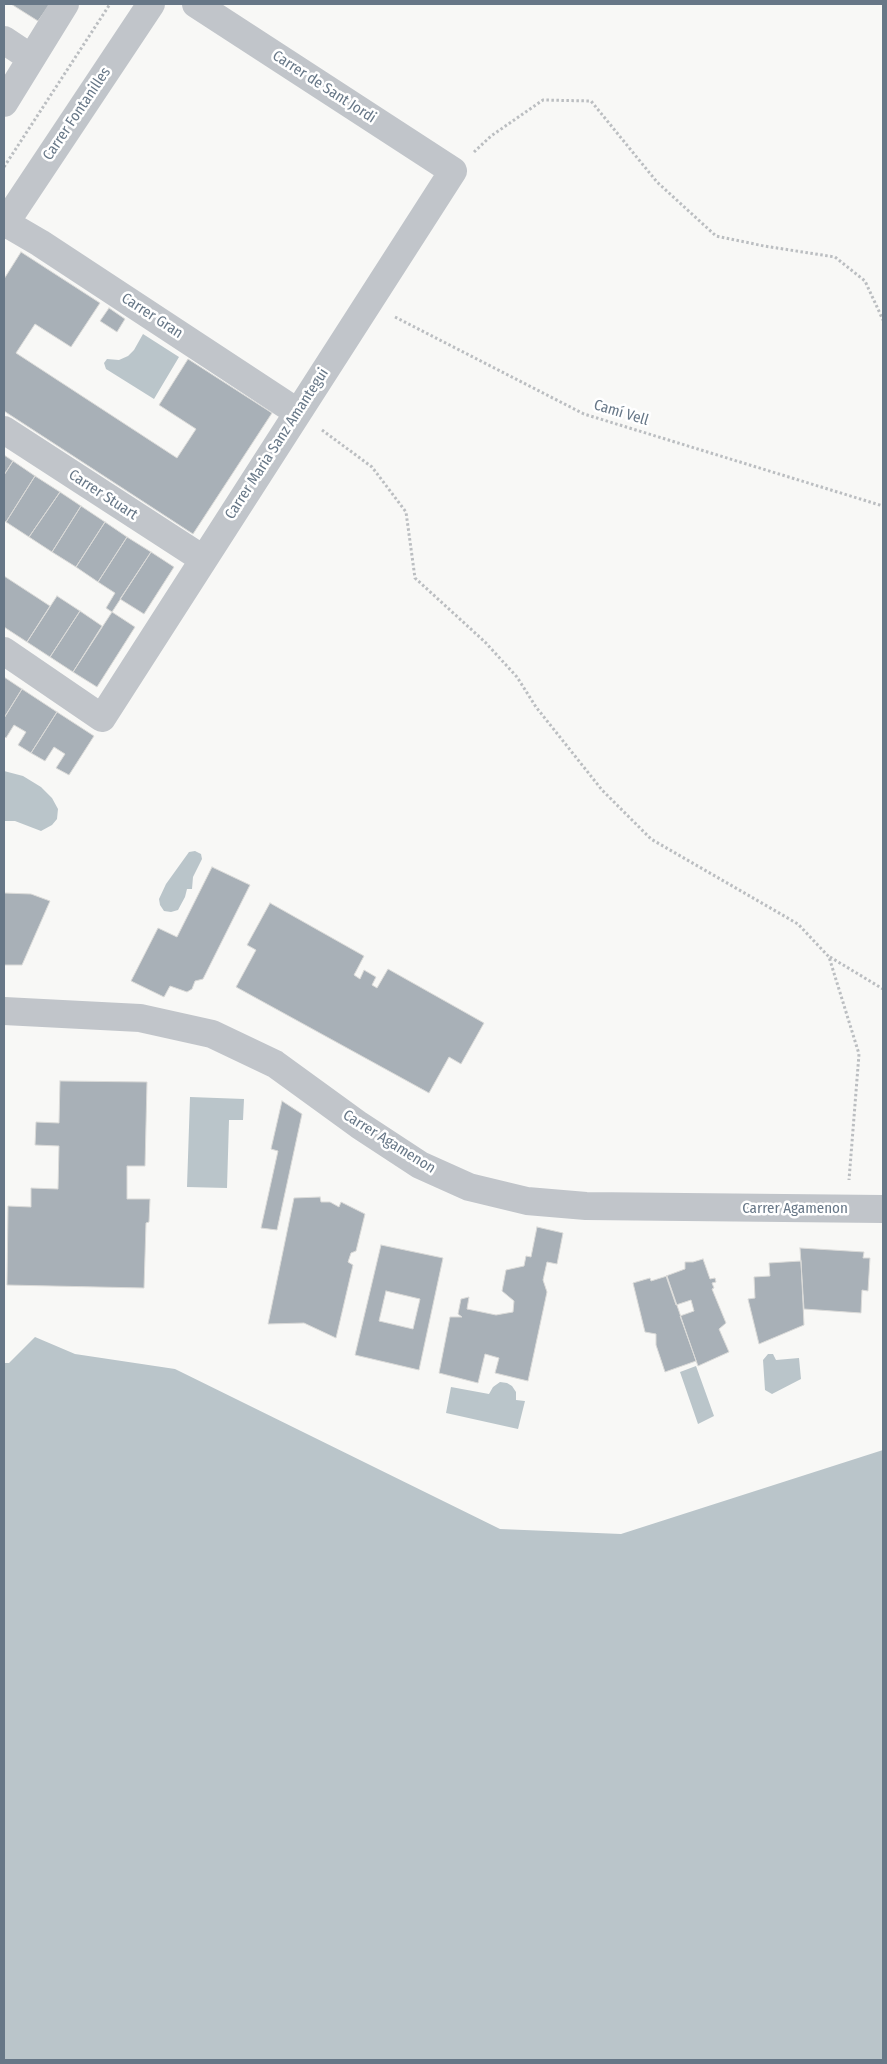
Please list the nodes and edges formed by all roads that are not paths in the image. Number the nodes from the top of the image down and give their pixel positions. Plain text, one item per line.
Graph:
1 (64, 4) edge
2 (151, 4) edge
3 (196, 4) edge
4 (4, 40) edge
5 (31, 58) junction
6 (4, 103) edge
7 (453, 171) joint
8 (4, 223) edge
9 (297, 412) junction
10 (4, 430) edge
11 (203, 559) junction
12 (4, 652) edge
13 (4, 1011) edge
14 (883, 1209) edge

1 - 5 street
2 - 8 street, Carrer Fontanilles
3 - 7 street, Carrer de Sant Jordi
4 - 5 street
5 - 6 street
7 - 9 street, Carrer Maria Sanz Amantegui
8 - 9 street, Carrer Gran
9 - 11 street, Carrer Maria Sanz Amantegui
10 - 11 street, Carrer Stuart
11 - 12 street, Carrer Maria Sanz Amantegui
13 - 14 street, Carrer Agamenon

